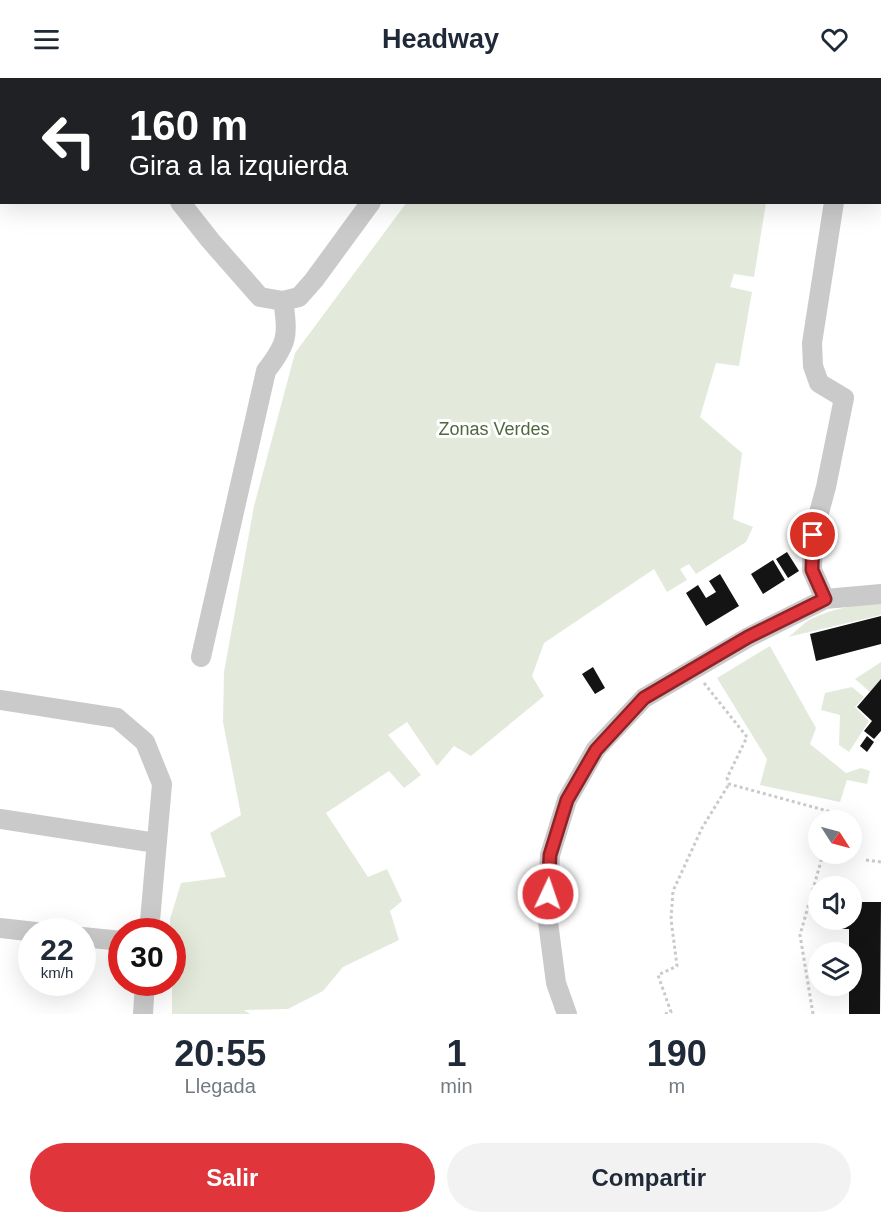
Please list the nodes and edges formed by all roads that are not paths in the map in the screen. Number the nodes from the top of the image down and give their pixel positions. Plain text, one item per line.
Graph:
1 (182, 204) edge
2 (370, 204) edge
3 (834, 204) edge
4 (283, 301) junction
5 (881, 594) edge
6 (825, 599) junction
7 (201, 657) dead end
8 (0, 700) edge
9 (0, 819) edge
10 (156, 843) junction
11 (149, 918) edge
12 (0, 928) edge
13 (18, 930) edge
14 (144, 996) edge
15 (143, 1014) edge
16 (567, 1014) edge

1 - 4 street
2 - 4 street
3 - 6 street
4 - 7 street
5 - 6 street
6 - 16 street
8 - 10 street
9 - 10 street
10 - 11 street
12 - 13 street
14 - 15 street

